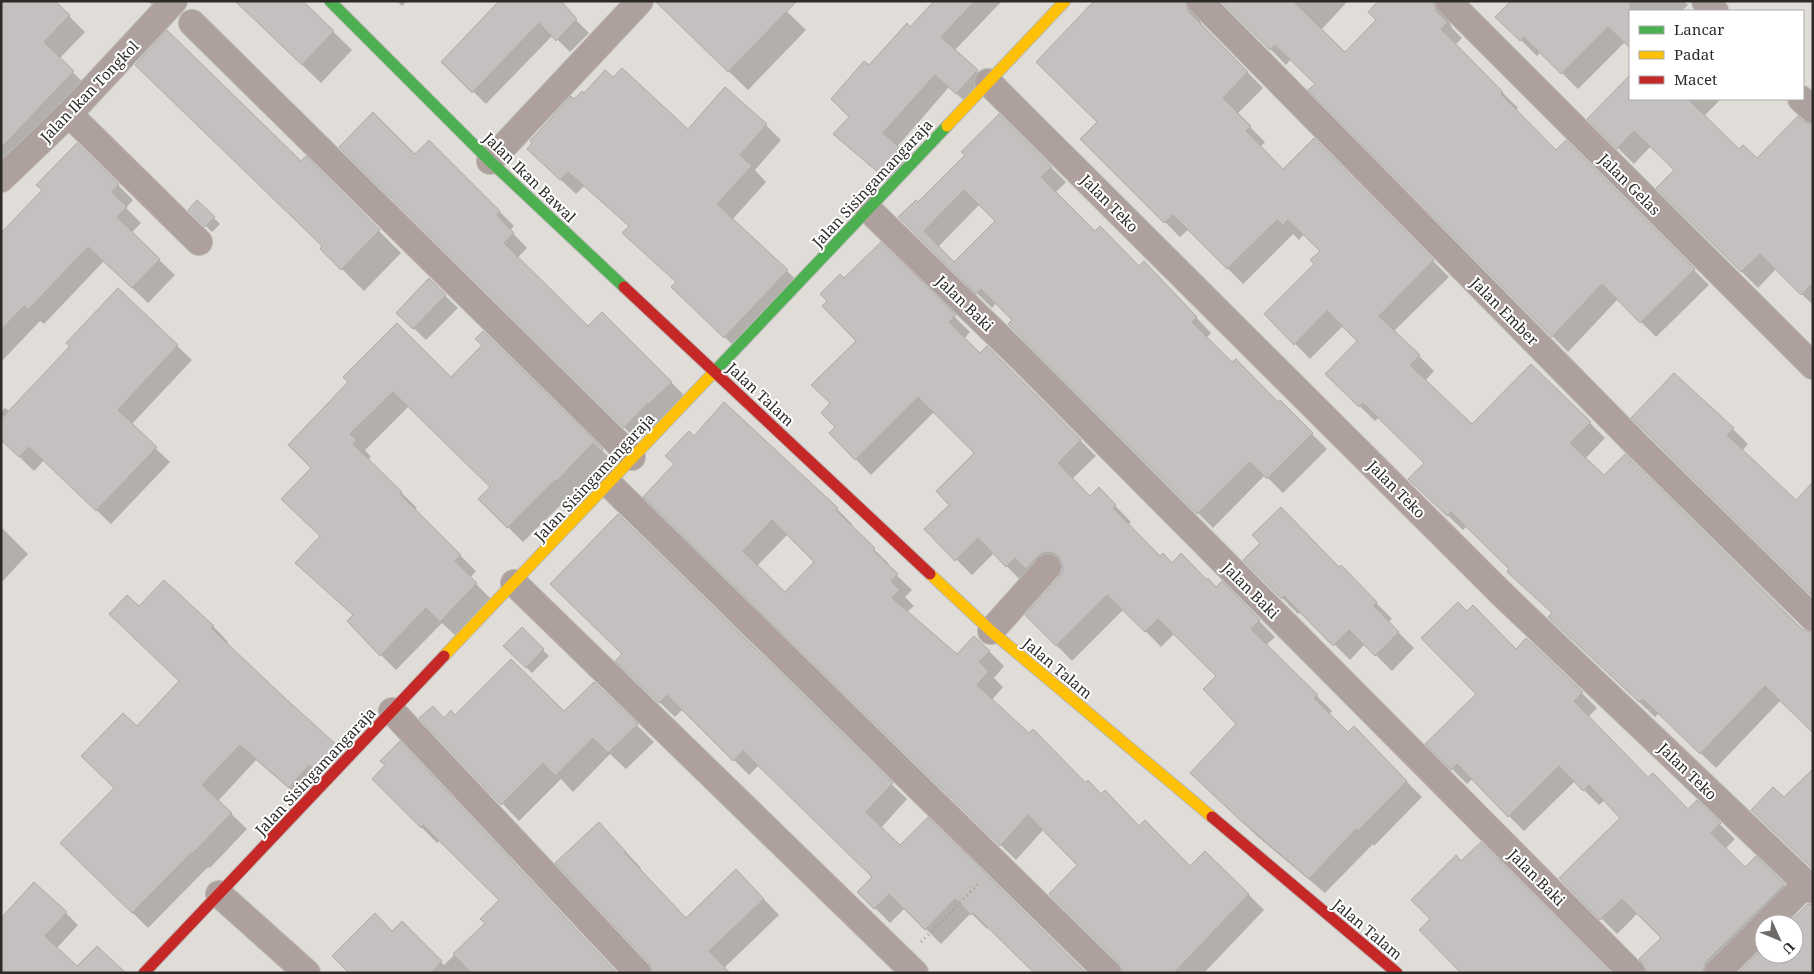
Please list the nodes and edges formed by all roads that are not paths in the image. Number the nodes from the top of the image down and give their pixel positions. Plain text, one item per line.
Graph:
1 (174, 1) edge
2 (330, 1) edge
3 (640, 1) edge
4 (1064, 1) edge
5 (1200, 1) edge
6 (1448, 1) edge
7 (1705, 1) edge
8 (1714, 10) edge
9 (192, 23) dead end
10 (988, 82) junction
11 (1802, 100) edge
12 (1813, 110) edge
13 (69, 114) junction
14 (490, 161) junction
15 (1, 179) edge
16 (868, 209) junction
17 (199, 242) dead end
18 (1813, 366) edge
19 (714, 371) junction
20 (632, 457) junction
21 (608, 483) junction
22 (1048, 567) dead end
23 (514, 583) junction
24 (1813, 618) edge
25 (991, 631) junction
26 (392, 711) junction
27 (1810, 887) edge
28 (219, 894) junction
29 (1778, 914) edge
30 (1754, 936) edge
31 (909, 966) edge
32 (1391, 971) edge
33 (144, 973) edge
34 (307, 973) edge
35 (638, 973) edge
36 (1108, 973) edge
37 (1632, 973) edge
38 (1717, 973) edge

1 - 13 street, Jalan Ikan Tongkol
2 - 14 street, Jalan Ikan Bawal
3 - 14 street
4 - 10 street, Jalan Sisingamangaraja
5 - 24 street, Jalan Ember
6 - 18 street, Jalan Gelas
7 - 8 street
9 - 20 street
10 - 16 street, Jalan Sisingamangaraja
10 - 27 street, Jalan Teko
11 - 12 street
13 - 15 street, Jalan Ikan Tongkol
13 - 17 street
14 - 19 street, Jalan Ikan Bawal
16 - 19 street, Jalan Sisingamangaraja
16 - 37 street, Jalan Baki
19 - 20 street, Jalan Sisingamangaraja
19 - 25 street, Jalan Talam
20 - 21 street, Jalan Sisingamangaraja
21 - 23 street, Jalan Sisingamangaraja
21 - 36 street
22 - 25 street
23 - 26 street, Jalan Sisingamangaraja
23 - 31 street
25 - 32 street, Jalan Talam
26 - 28 street, Jalan Sisingamangaraja
26 - 35 street
27 - 29 street
28 - 33 street, Jalan Sisingamangaraja
28 - 34 street
30 - 38 street

